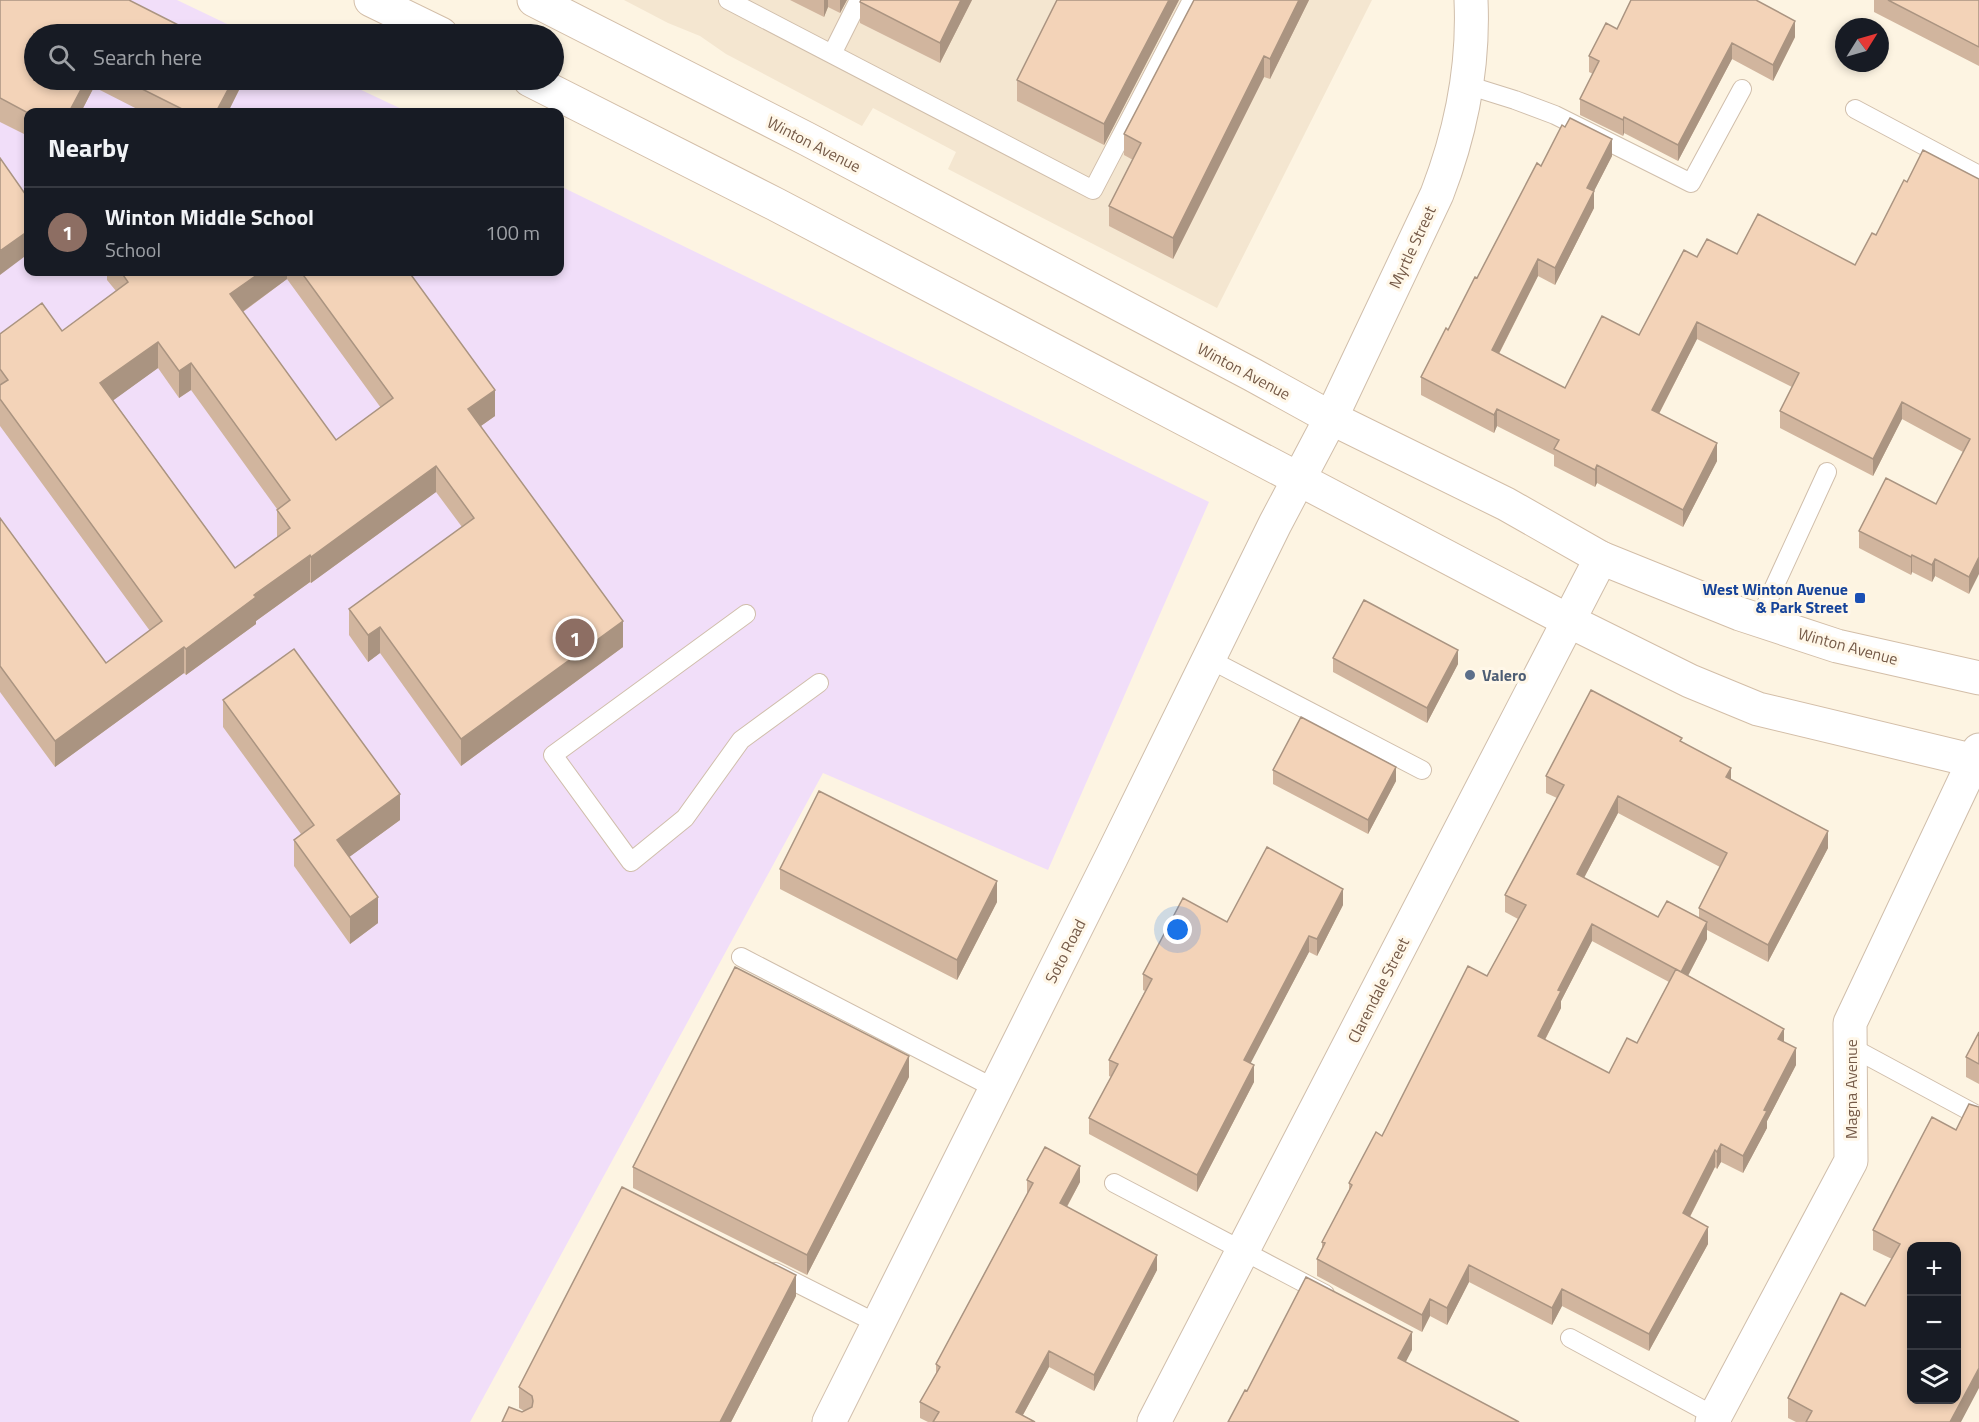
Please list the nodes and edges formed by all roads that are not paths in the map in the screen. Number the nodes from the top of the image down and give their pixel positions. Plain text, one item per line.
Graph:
1 (371, 0) edge
2 (534, 0) edge
3 (728, 0) edge
4 (859, 0) edge
5 (1192, 0) edge
6 (1471, 0) edge
7 (420, 24) edge
8 (832, 54) junction
9 (1467, 84) junction
10 (1742, 88) dead end
11 (550, 90) edge
12 (1855, 109) dead end
13 (1979, 175) edge
14 (1331, 418) junction
15 (1827, 472) dead end
16 (1298, 478) junction
17 (1601, 558) junction
18 (746, 614) dead end
19 (1759, 620) junction
20 (1569, 621) junction
21 (1209, 660) junction
22 (1979, 678) edge
23 (819, 683) dead end
24 (1977, 758) edge
25 (1422, 770) dead end
26 (741, 957) dead end
27 (1851, 1047) junction
28 (996, 1089) junction
29 (1979, 1116) edge
30 (1114, 1183) dead end
31 (1243, 1251) junction
32 (759, 1264) edge
33 (1342, 1303) edge
34 (878, 1324) junction
35 (1570, 1338) dead end
36 (1718, 1420) edge
37 (829, 1422) edge
38 (1154, 1422) edge

1 - 7 street
2 - 14 street, Winton Avenue
3 - 8 lane
4 - 8 lane
5 - 8 lane
6 - 9 street, Myrtle Street
9 - 10 lane
9 - 14 street, Myrtle Street
11 - 16 street
12 - 13 lane
14 - 16 street, Myrtle Street
14 - 17 street, Winton Avenue
15 - 19 lane
16 - 20 street
16 - 21 street, Soto Road
17 - 19 street, Winton Avenue
17 - 20 street, Clarendale Street
18 - 23 lane
19 - 22 street, Winton Avenue
20 - 24 street
20 - 31 street, Clarendale Street
21 - 25 lane
21 - 28 street, Soto Road
24 - 27 street, Magna Avenue
26 - 28 lane
27 - 29 lane
27 - 36 street, Magna Avenue
28 - 34 street, Soto Road
30 - 31 lane
31 - 33 lane
31 - 38 street, Clarendale Street
32 - 34 lane
34 - 37 street, Soto Road
35 - 36 lane

